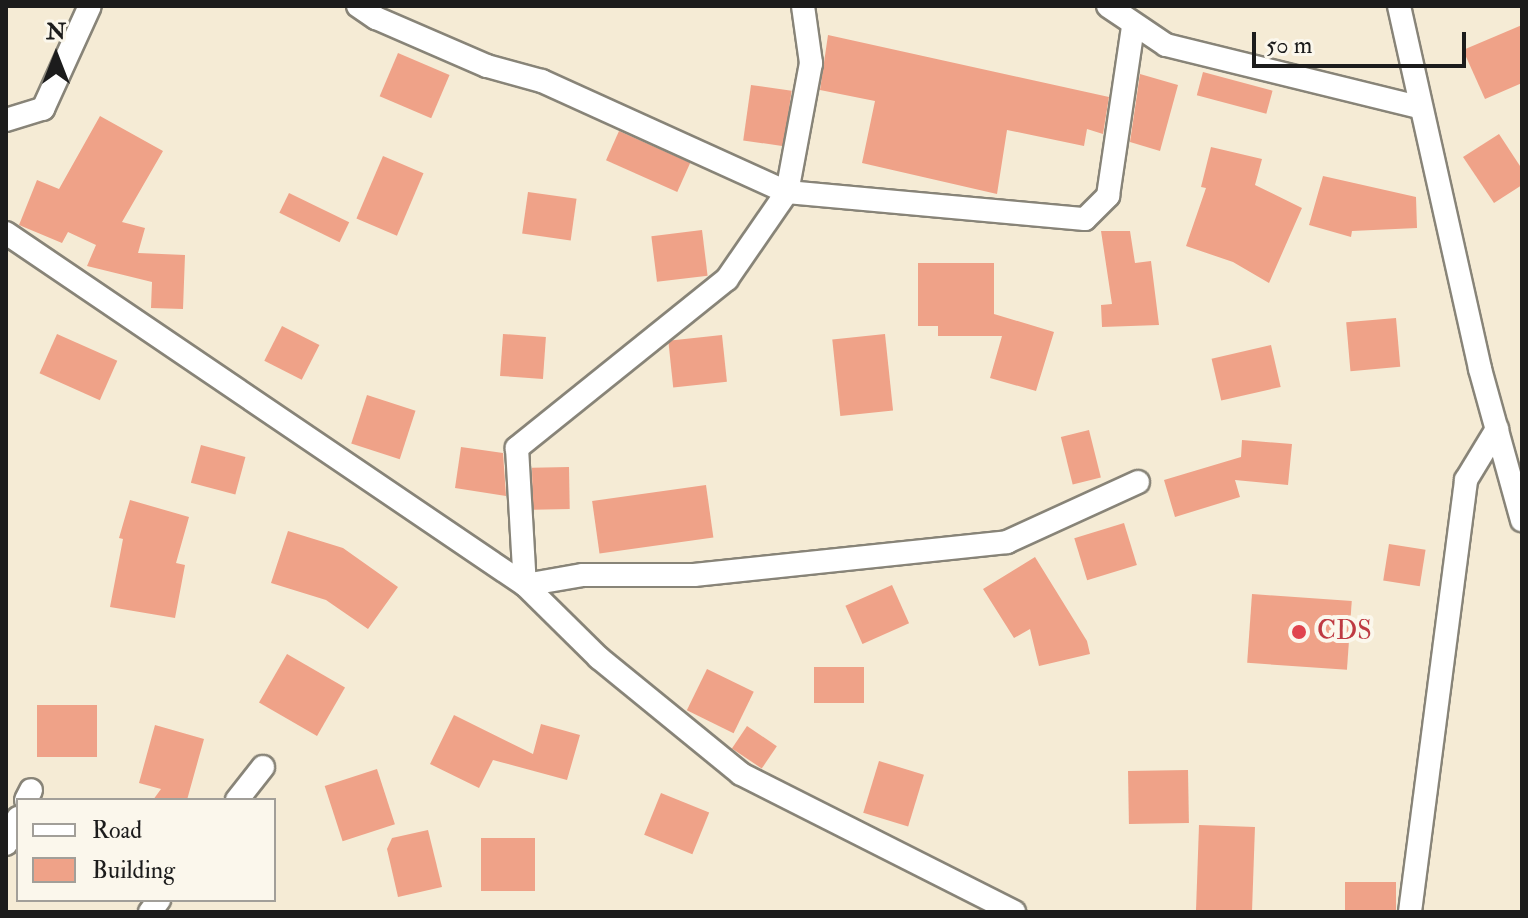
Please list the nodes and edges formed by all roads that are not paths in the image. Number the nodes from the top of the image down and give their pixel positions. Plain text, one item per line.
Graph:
1 (90, 6) edge
2 (358, 6) edge
3 (803, 6) edge
4 (1108, 6) edge
5 (1399, 6) edge
6 (1133, 27) junction
7 (1419, 107) junction
8 (6, 120) edge
9 (787, 192) junction
10 (6, 233) edge
11 (1497, 429) junction
12 (1138, 482) dead end
13 (1522, 520) edge
14 (525, 585) junction
15 (263, 767) dead end
16 (239, 798) edge
17 (16, 822) edge
18 (6, 844) edge
19 (1014, 912) edge
20 (1410, 912) edge

1 - 8 street
2 - 9 street
3 - 9 street
4 - 6 street
5 - 7 street
6 - 7 street
6 - 9 street
7 - 11 street
9 - 14 street
10 - 14 street
11 - 13 street
11 - 20 street
12 - 14 street
14 - 19 street
15 - 16 street
17 - 18 street

